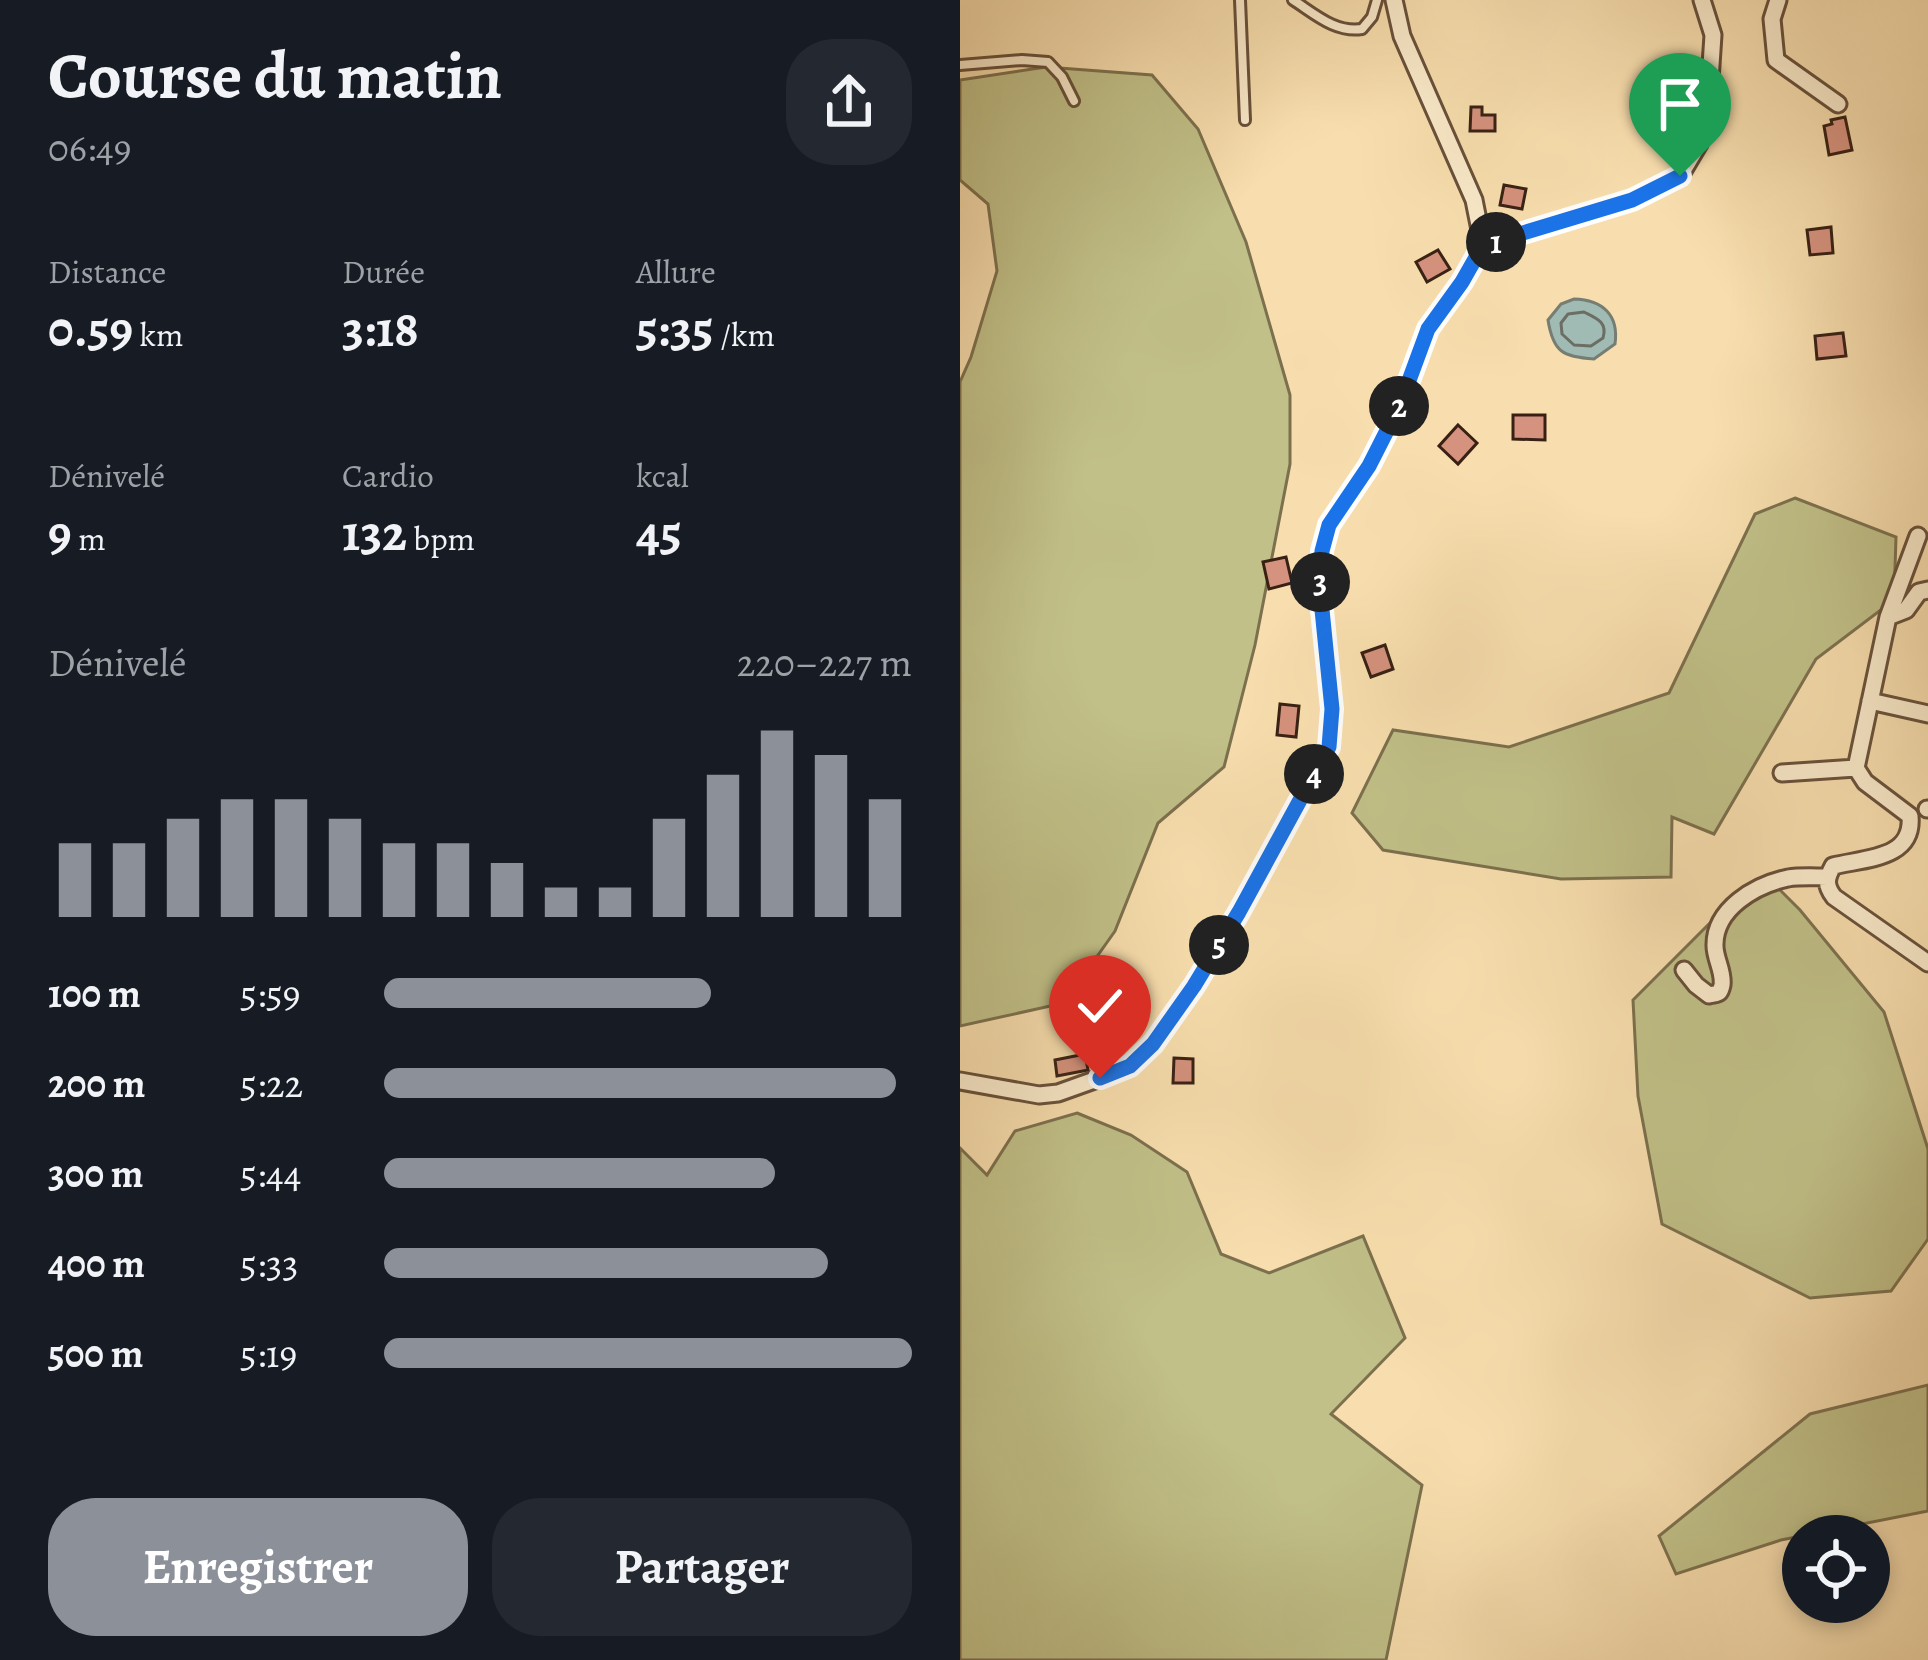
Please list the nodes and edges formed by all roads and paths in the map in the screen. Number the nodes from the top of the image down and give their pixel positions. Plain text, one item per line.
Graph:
1 (1240, 0) edge
2 (1293, 0) edge
3 (1377, 0) edge
4 (1394, 0) edge
5 (1702, 0) edge
6 (1778, 0) edge
7 (960, 65) edge
8 (1074, 101) dead end
9 (1838, 104) dead end
10 (1245, 120) dead end
11 (1483, 245) junction
12 (1918, 536) dead end
13 (1928, 590) edge
14 (1888, 617) junction
15 (1870, 701) junction
16 (1928, 714) edge
17 (1856, 768) junction
18 (1782, 772) dead end
19 (1827, 877) junction
20 (1928, 963) edge
21 (1684, 970) dead end
22 (960, 1081) edge

1 - 10 lane
2 - 3 lane
4 - 11 street
5 - 11 street
6 - 9 street
7 - 8 lane
11 - 22 street
12 - 14 street
13 - 14 street
14 - 15 street
15 - 16 street
15 - 17 street
17 - 18 street
17 - 19 street
19 - 20 street
19 - 21 street

